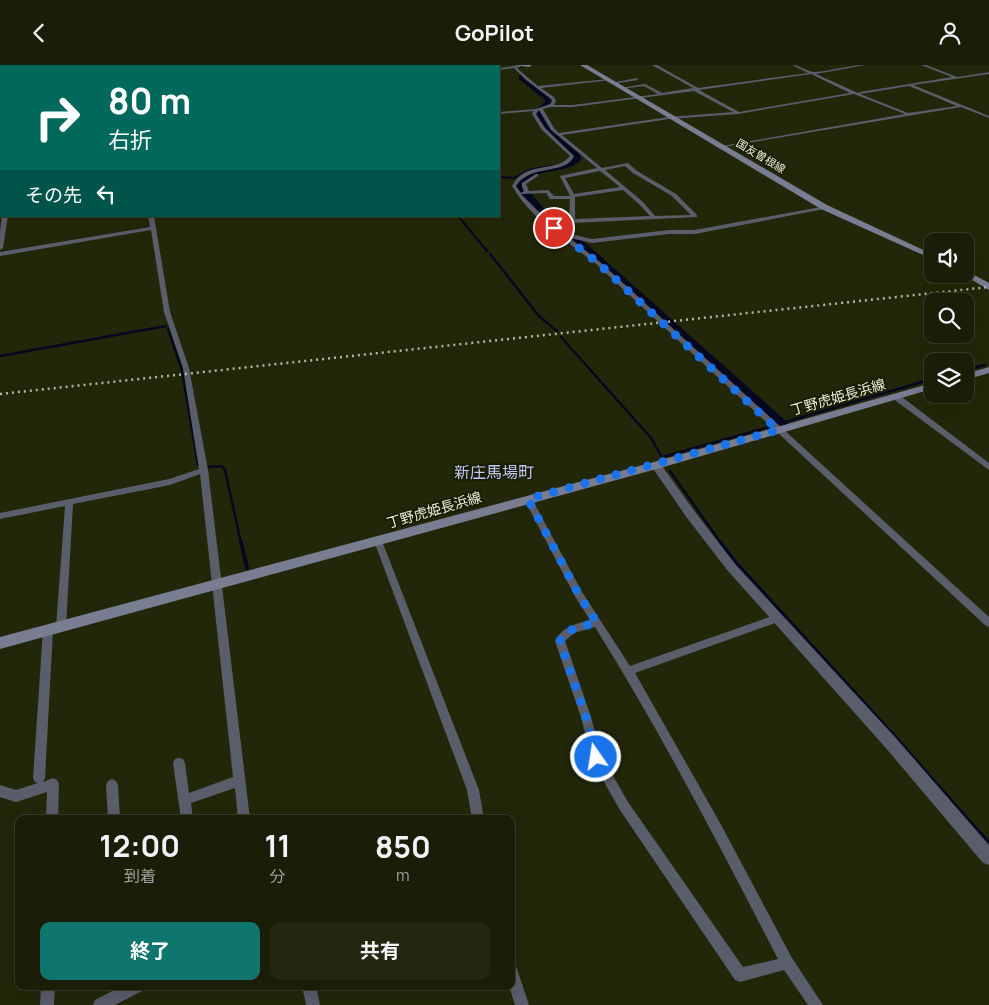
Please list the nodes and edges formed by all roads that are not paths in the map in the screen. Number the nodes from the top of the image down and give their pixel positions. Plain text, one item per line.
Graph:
1 (529, 65) edge
2 (583, 65) edge
3 (654, 65) edge
4 (794, 65) edge
5 (864, 65) edge
6 (923, 65) edge
7 (517, 66) edge
8 (500, 69) edge
9 (814, 73) junction
10 (989, 73) edge
11 (957, 78) junction
12 (637, 79) dead end
13 (611, 81) junction
14 (909, 85) junction
15 (538, 87) junction
16 (622, 88) junction
17 (696, 89) junction
18 (855, 93) junction
19 (661, 94) junction
20 (604, 97) dead end
21 (637, 97) junction
22 (609, 101) junction
23 (551, 106) junction
24 (962, 107) junction
25 (538, 110) junction
26 (500, 113) edge
27 (738, 113) junction
28 (908, 114) junction
29 (989, 117) edge
30 (674, 118) junction
31 (558, 135) junction
32 (724, 146) junction
33 (571, 166) dead end
34 (600, 169) junction
35 (624, 188) junction
36 (523, 193) junction
37 (573, 197) junction
38 (552, 198) junction
39 (554, 205) dead end
40 (824, 207) junction
41 (6, 217) edge
42 (151, 217) edge
43 (685, 217) junction
44 (654, 218) junction
45 (572, 221) junction
46 (153, 228) junction
47 (695, 232) junction
48 (572, 237) junction
49 (0, 248) edge
50 (924, 253) edge
51 (0, 254) edge
52 (974, 278) edge
53 (989, 287) edge
54 (989, 370) edge
55 (974, 374) edge
56 (924, 388) edge
57 (895, 396) junction
58 (778, 430) junction
59 (656, 465) junction
60 (989, 467) edge
61 (204, 470) junction
62 (528, 499) junction
63 (69, 502) junction
64 (0, 516) edge
65 (378, 541) junction
66 (216, 584) junction
67 (778, 618) junction
68 (597, 623) junction
69 (989, 623) edge
70 (61, 627) junction
71 (48, 630) junction
72 (0, 643) edge
73 (628, 671) junction
74 (179, 763) dead end
75 (39, 778) dead end
76 (239, 781) junction
77 (112, 785) dead end
78 (0, 791) edge
79 (184, 800) junction
80 (52, 815) edge
81 (114, 815) edge
82 (186, 815) edge
83 (243, 815) edge
84 (477, 815) edge
85 (989, 857) edge
86 (787, 963) junction
87 (515, 983) edge
88 (48, 990) edge
89 (126, 990) edge
90 (310, 990) edge
91 (47, 1005) edge
92 (100, 1005) edge
93 (313, 1005) edge
94 (522, 1005) edge
95 (816, 1005) edge

1 - 7 main road
2 - 13 main road, 国友曽根線
3 - 17 street
4 - 9 street
5 - 9 street
6 - 11 street
7 - 8 street
7 - 15 street
9 - 17 street
9 - 18 street
10 - 11 street
11 - 14 street
12 - 13 street
13 - 15 street
13 - 16 main road, 国友曽根線
14 - 18 street
14 - 24 street
15 - 23 street
16 - 19 street
16 - 21 main road, 国友曽根線
17 - 19 street
17 - 27 street
18 - 27 street
18 - 28 street
19 - 21 street
20 - 22 street
21 - 22 street
21 - 30 main road, 国友曽根線
22 - 23 street
23 - 25 street
24 - 28 street
24 - 29 street
25 - 26 street
25 - 31 street
25 - 36 street
27 - 30 street
28 - 32 street
30 - 31 street
30 - 32 main road, 国友曽根線
31 - 34 street
32 - 40 main road, 国友曽根線
33 - 36 street
34 - 35 street
34 - 37 street
34 - 43 street
35 - 37 street
35 - 44 street
36 - 38 street
36 - 48 street
37 - 38 street
37 - 45 street
38 - 39 street
40 - 47 street
40 - 50 main road, 国友曽根線
41 - 49 street
42 - 46 street
43 - 44 street
43 - 47 street
44 - 45 street
45 - 48 street
46 - 51 street
46 - 61 street
47 - 48 street
48 - 58 street
52 - 53 main road
54 - 55 main road
56 - 57 main road, 丁野虎姫長浜線
57 - 58 main road, 丁野虎姫長浜線
57 - 60 street
58 - 59 main road, 丁野虎姫長浜線
58 - 69 street
59 - 62 main road, 丁野虎姫長浜線
59 - 67 street
61 - 63 street
61 - 66 street
62 - 65 main road, 丁野虎姫長浜線
62 - 68 street
63 - 64 street
63 - 70 street
65 - 66 main road, 丁野虎姫長浜線
65 - 84 street
66 - 70 main road, 丁野虎姫長浜線
66 - 76 street
67 - 73 street
67 - 85 street
68 - 73 street
68 - 86 street
70 - 71 main road, 丁野虎姫長浜線
71 - 72 main road, 丁野虎姫長浜線
71 - 75 street
73 - 86 street
74 - 79 street
76 - 79 street
76 - 83 street
77 - 81 street
78 - 80 street
79 - 82 street
86 - 95 street
87 - 94 street
88 - 91 street
89 - 92 street
90 - 93 street

